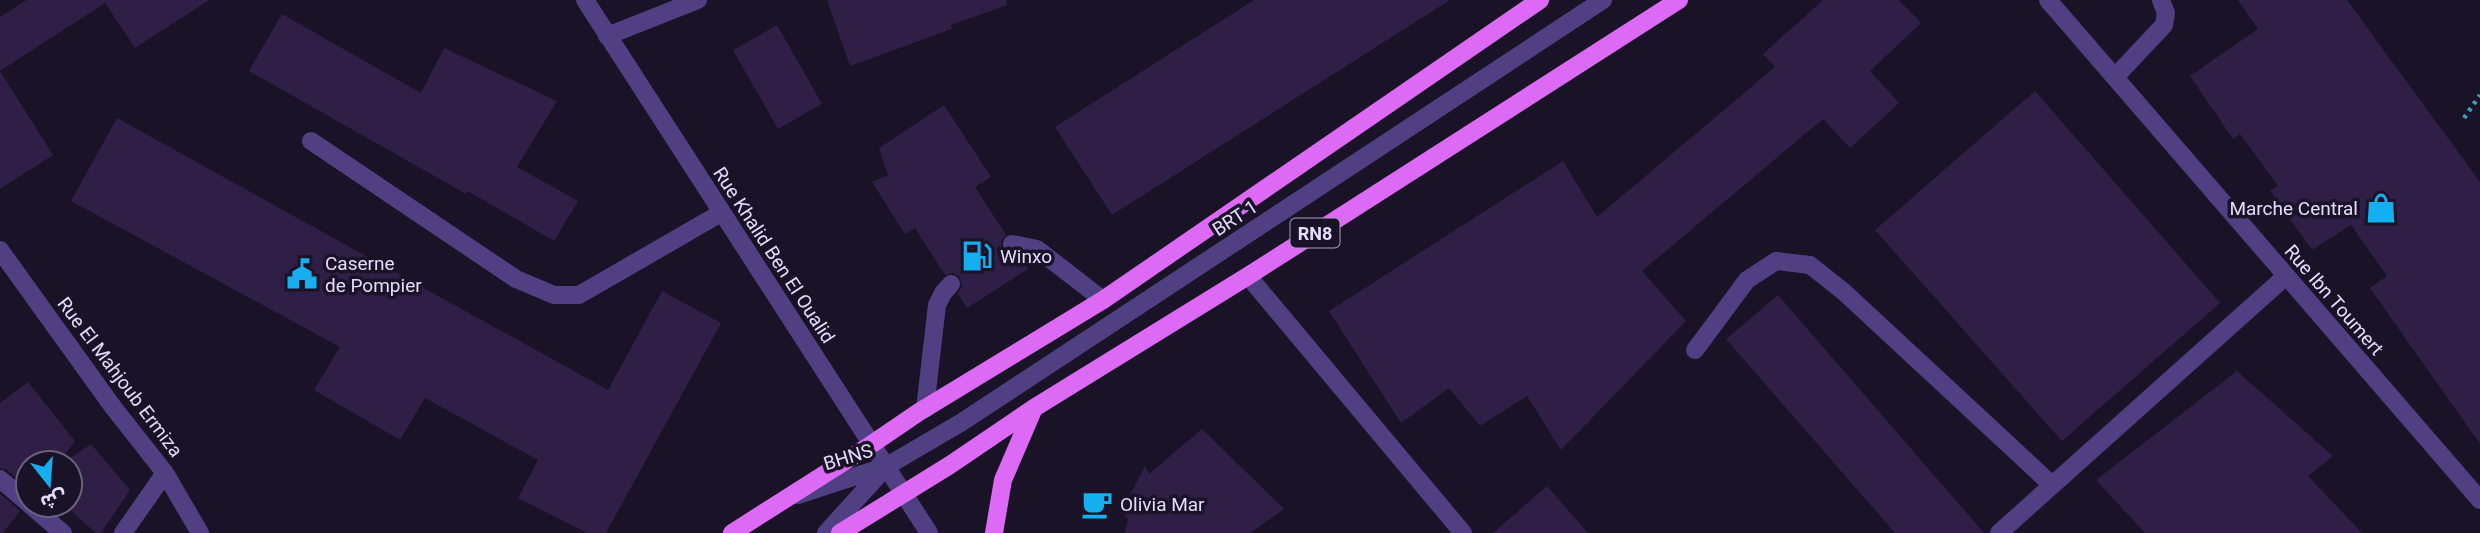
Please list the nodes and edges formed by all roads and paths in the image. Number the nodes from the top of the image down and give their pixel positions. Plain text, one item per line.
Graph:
1 (585, 0) edge
2 (698, 0) edge
3 (1540, 0) edge
4 (1603, 0) edge
5 (1678, 0) edge
6 (2048, 0) edge
7 (2161, 0) edge
8 (607, 36) junction
9 (2116, 76) junction
10 (2480, 95) edge
11 (2465, 118) dead end
12 (312, 141) dead end
13 (721, 213) junction
14 (1012, 244) dead end
15 (0, 250) edge
16 (1248, 276) junction
17 (2286, 276) junction
18 (951, 284) dead end
19 (1103, 300) junction
20 (1695, 350) dead end
21 (925, 408) junction
22 (1034, 408) junction
23 (872, 444) junction
24 (887, 466) junction
25 (165, 473) junction
26 (0, 479) edge
27 (2052, 485) junction
28 (14, 491) edge
29 (904, 495) junction
30 (2480, 500) edge
31 (779, 501) junction
32 (47, 519) edge
33 (63, 533) edge
34 (123, 533) edge
35 (200, 533) edge
36 (732, 533) edge
37 (826, 533) edge
38 (840, 533) edge
39 (929, 533) edge
40 (994, 533) edge
41 (1463, 533) edge
42 (1999, 533) edge

1 - 8 street, Rue Khalid Ben El Oualid
2 - 8 street
3 - 19 main road
4 - 24 street, BRT 1
5 - 16 main road, RN8
6 - 9 street, Rue Ibn Toumert
7 - 9 street
8 - 13 street, Rue Khalid Ben El Oualid
9 - 17 street, Rue Ibn Toumert
10 - 11 path
12 - 13 street
13 - 23 street, Rue Khalid Ben El Oualid
14 - 19 street
15 - 25 street, Rue El Mahjoub Ermiza
16 - 22 main road, RN8
16 - 41 street
17 - 27 street
17 - 30 street, Rue Ibn Toumert
18 - 21 street
19 - 21 main road
20 - 27 street
21 - 23 main road
22 - 29 main road, RN8
22 - 40 main road
23 - 24 street, Rue Khalid Ben El Oualid
23 - 31 main road
24 - 29 street, Rue Khalid Ben El Oualid
24 - 31 street, BHNS
24 - 37 street, BHNS
25 - 34 street
25 - 35 street, Rue El Mahjoub Ermiza
26 - 28 street
27 - 42 street
29 - 38 main road, RN8
29 - 39 street, Rue Khalid Ben El Oualid
31 - 36 main road
32 - 33 street

